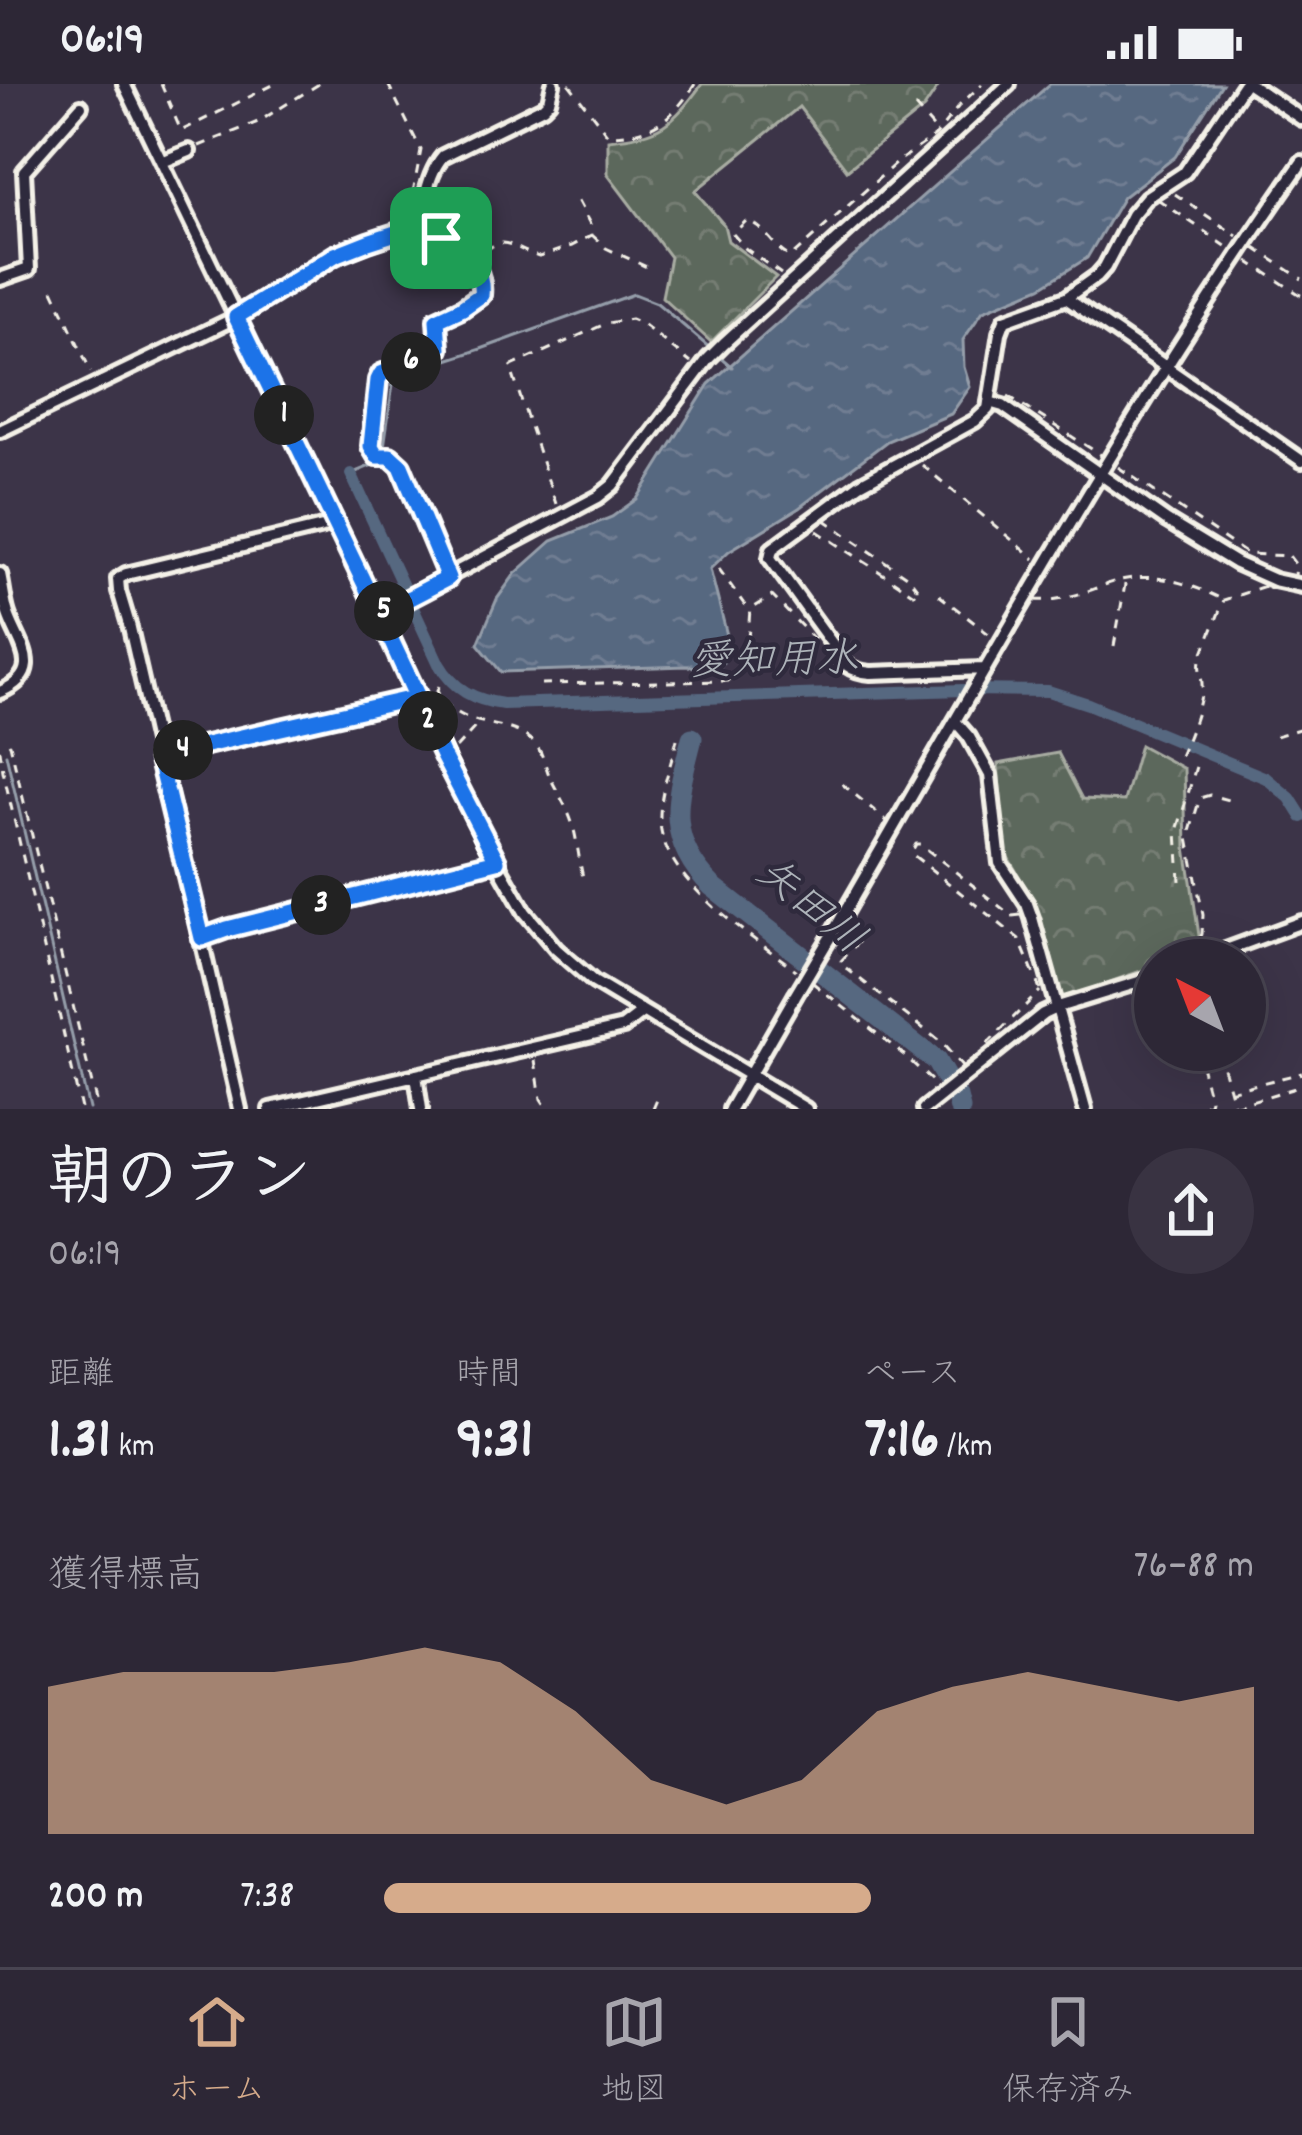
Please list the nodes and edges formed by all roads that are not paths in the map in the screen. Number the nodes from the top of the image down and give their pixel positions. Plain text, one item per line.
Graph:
1 (124, 84) edge
2 (553, 84) edge
3 (1009, 84) edge
4 (1247, 84) edge
5 (82, 106) dead end
6 (1302, 118) edge
7 (189, 151) road end
8 (162, 162) junction
9 (1302, 162) edge
10 (0, 280) edge
11 (1066, 298) junction
12 (236, 317) junction
13 (1164, 367) junction
14 (990, 396) junction
15 (0, 431) edge
16 (1302, 460) edge
17 (1101, 474) junction
18 (335, 524) junction
19 (0, 574) edge
20 (1297, 584) edge
21 (379, 614) junction
22 (983, 674) junction
23 (0, 692) edge
24 (418, 697) junction
25 (955, 722) junction
26 (158, 756) junction
27 (497, 861) junction
28 (1302, 922) edge
29 (202, 938) junction
30 (1255, 939) edge
31 (1134, 983) edge
32 (1058, 1007) junction
33 (641, 1012) junction
34 (751, 1074) junction
35 (416, 1075) junction
36 (240, 1109) edge
37 (270, 1109) edge
38 (421, 1109) edge
39 (730, 1109) edge
40 (806, 1109) edge
41 (924, 1109) edge
42 (1085, 1109) edge

1 - 8 street
2 - 12 street
3 - 21 street
4 - 6 street
4 - 11 street
5 - 10 street
7 - 8 street
8 - 12 street
9 - 13 street
11 - 13 street
11 - 14 street
12 - 15 street
12 - 18 street
13 - 16 street
13 - 17 street
14 - 17 street
14 - 22 street
17 - 20 street
17 - 22 street
18 - 21 street
18 - 26 street
19 - 23 street
21 - 24 street
22 - 25 street
24 - 26 street
24 - 27 street
25 - 32 street
25 - 34 street, bridge
26 - 29 street
27 - 29 street
27 - 33 street
28 - 30 street
29 - 36 street
31 - 32 street
32 - 41 street
32 - 42 street
33 - 34 street
33 - 35 street
34 - 39 street
34 - 40 street
35 - 37 street
35 - 38 street

